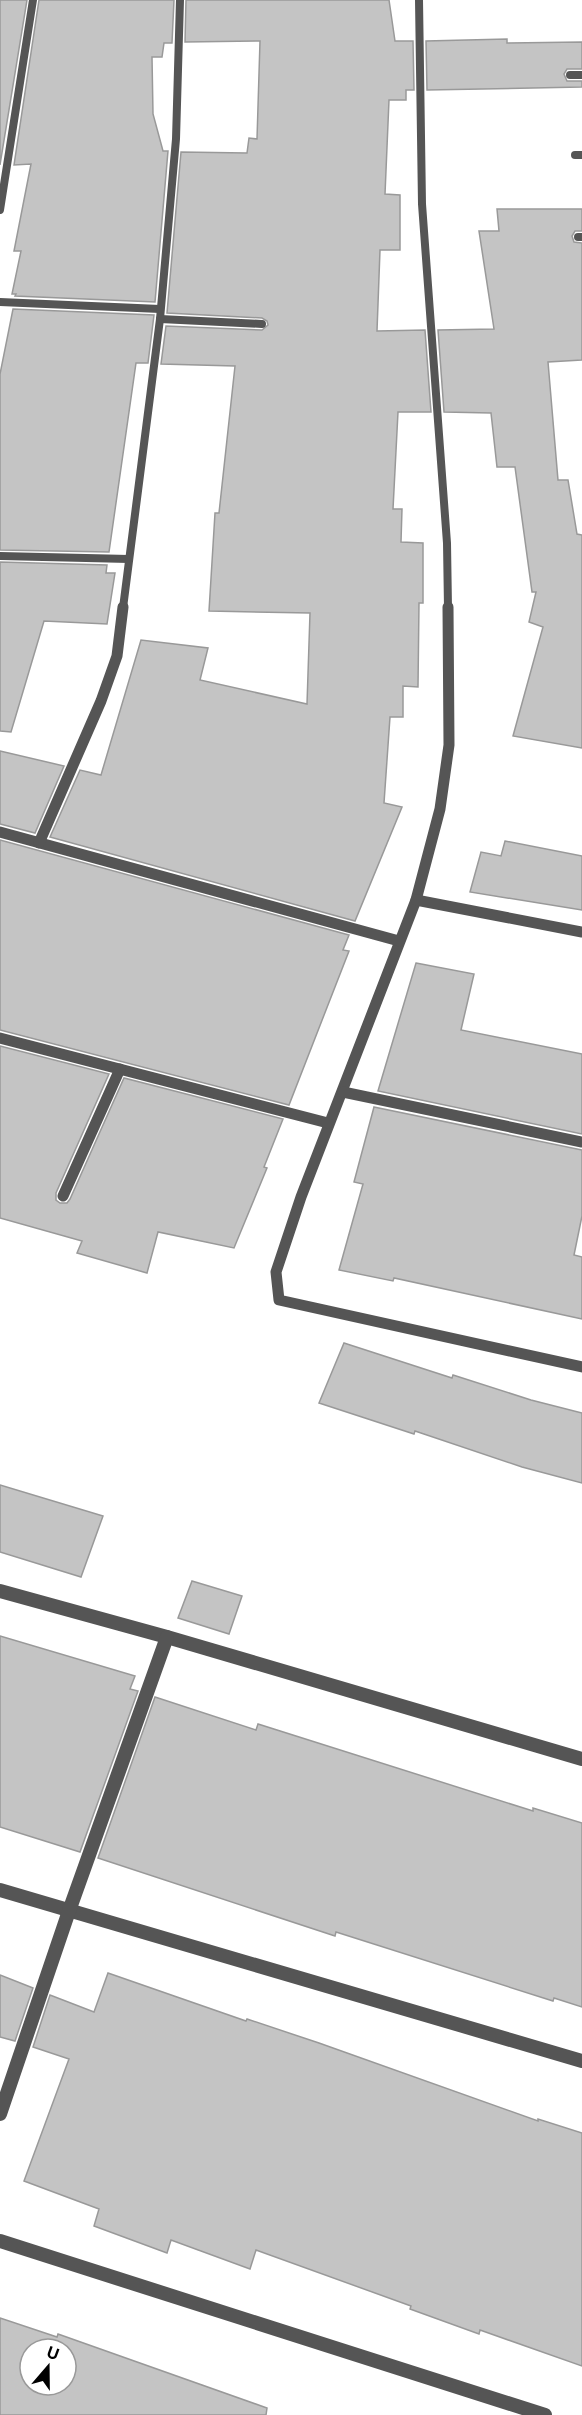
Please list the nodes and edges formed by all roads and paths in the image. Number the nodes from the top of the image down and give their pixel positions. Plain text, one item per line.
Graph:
1 (33, 0) edge
2 (180, 0) edge
3 (419, 0) edge
4 (570, 75) dead end
5 (582, 75) edge
6 (0, 210) edge
7 (0, 302) edge
8 (160, 314) junction
9 (262, 324) dead end
10 (0, 556) edge
11 (129, 559) junction
12 (0, 832) edge
13 (39, 843) junction
14 (416, 900) junction
15 (582, 932) edge
16 (399, 941) junction
17 (0, 1038) edge
18 (120, 1069) junction
19 (343, 1092) junction
20 (328, 1123) junction
21 (582, 1143) edge
22 (63, 1196) dead end
23 (582, 1367) edge
24 (0, 1591) edge
25 (166, 1637) junction
26 (582, 1759) edge
27 (0, 1890) edge
28 (69, 1911) junction
29 (582, 2061) edge
30 (0, 2114) edge
31 (0, 2241) edge
32 (545, 2415) edge

1 - 6 street
2 - 8 street
3 - 14 street
4 - 5 street
7 - 8 street
8 - 9 street
8 - 11 street
10 - 11 street
11 - 13 street
12 - 13 street
13 - 16 street
14 - 15 street
14 - 16 street
16 - 19 street
17 - 18 street
18 - 20 street
18 - 22 street
19 - 20 street
19 - 21 street
20 - 23 street
24 - 25 street
25 - 26 street
25 - 28 street
27 - 28 street
28 - 29 street
28 - 30 street
31 - 32 street

